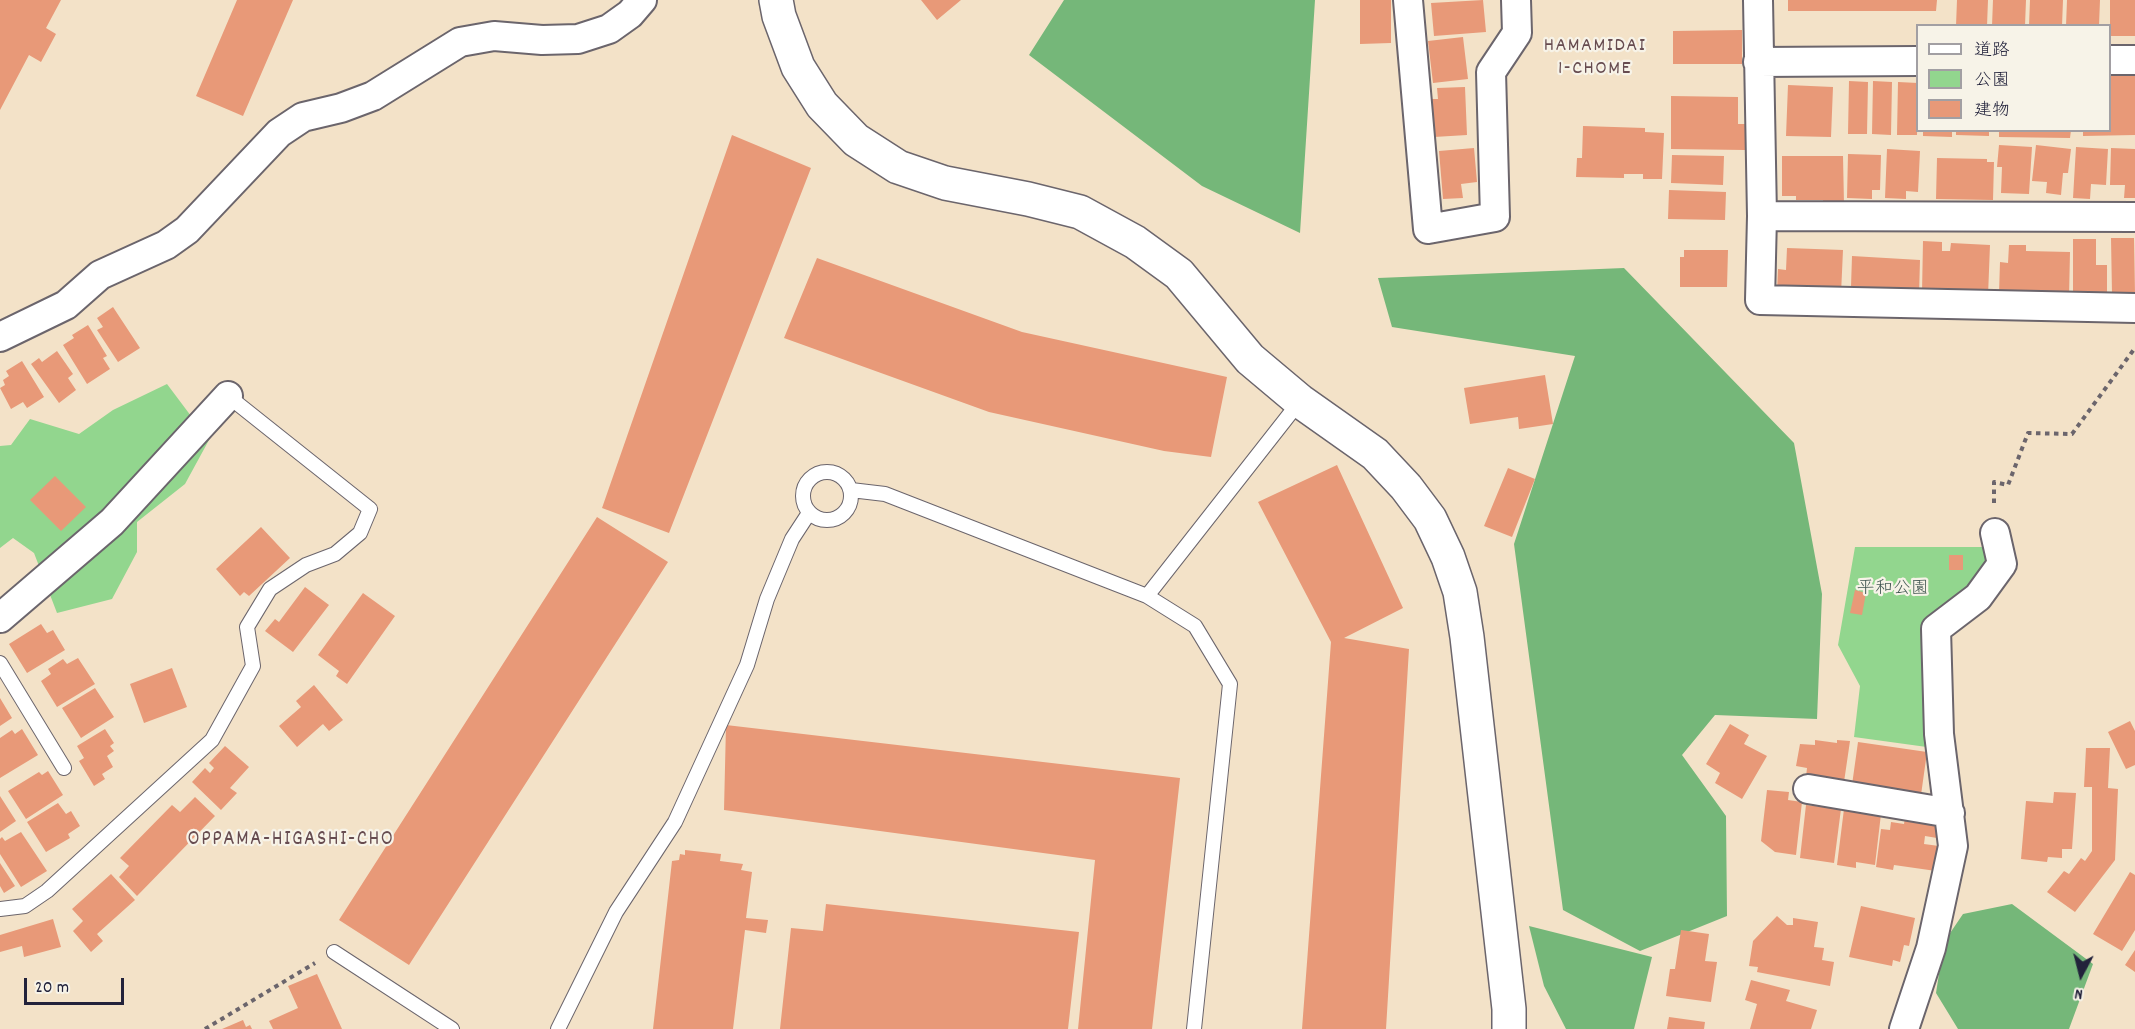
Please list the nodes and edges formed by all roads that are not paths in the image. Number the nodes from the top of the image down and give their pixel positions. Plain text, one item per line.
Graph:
1 (642, 0) edge
2 (777, 0) edge
3 (1408, 0) edge
4 (1516, 0) edge
5 (1758, 0) edge
6 (2111, 60) edge
7 (2135, 60) edge
8 (1916, 61) edge
9 (1758, 62) junction
10 (1762, 216) junction
11 (2135, 217) edge
12 (2135, 308) edge
13 (0, 337) edge
14 (228, 396) joint
15 (1300, 401) junction
16 (850, 490) junction
17 (809, 513) junction
18 (1995, 533) road end
19 (1147, 596) junction
20 (0, 618) edge
21 (0, 663) edge
22 (64, 768) dead end
23 (1808, 789) dead end
24 (1950, 813) junction
25 (0, 909) edge
26 (334, 952) road end
27 (452, 1029) edge
28 (558, 1029) edge
29 (1194, 1029) edge
30 (1509, 1029) edge
31 (1904, 1029) edge

1 - 13 street
2 - 15 street
3 - 4 street
5 - 9 street
6 - 7 street
8 - 9 street
9 - 10 street
10 - 11 street
10 - 12 street
14 - 20 street
14 - 25 lane
15 - 19 lane
15 - 30 street
16 - 17 lane
16 - 17 lane
16 - 19 lane
17 - 28 lane
18 - 24 street
19 - 29 lane
21 - 22 lane
23 - 24 street
24 - 31 street
26 - 27 lane

